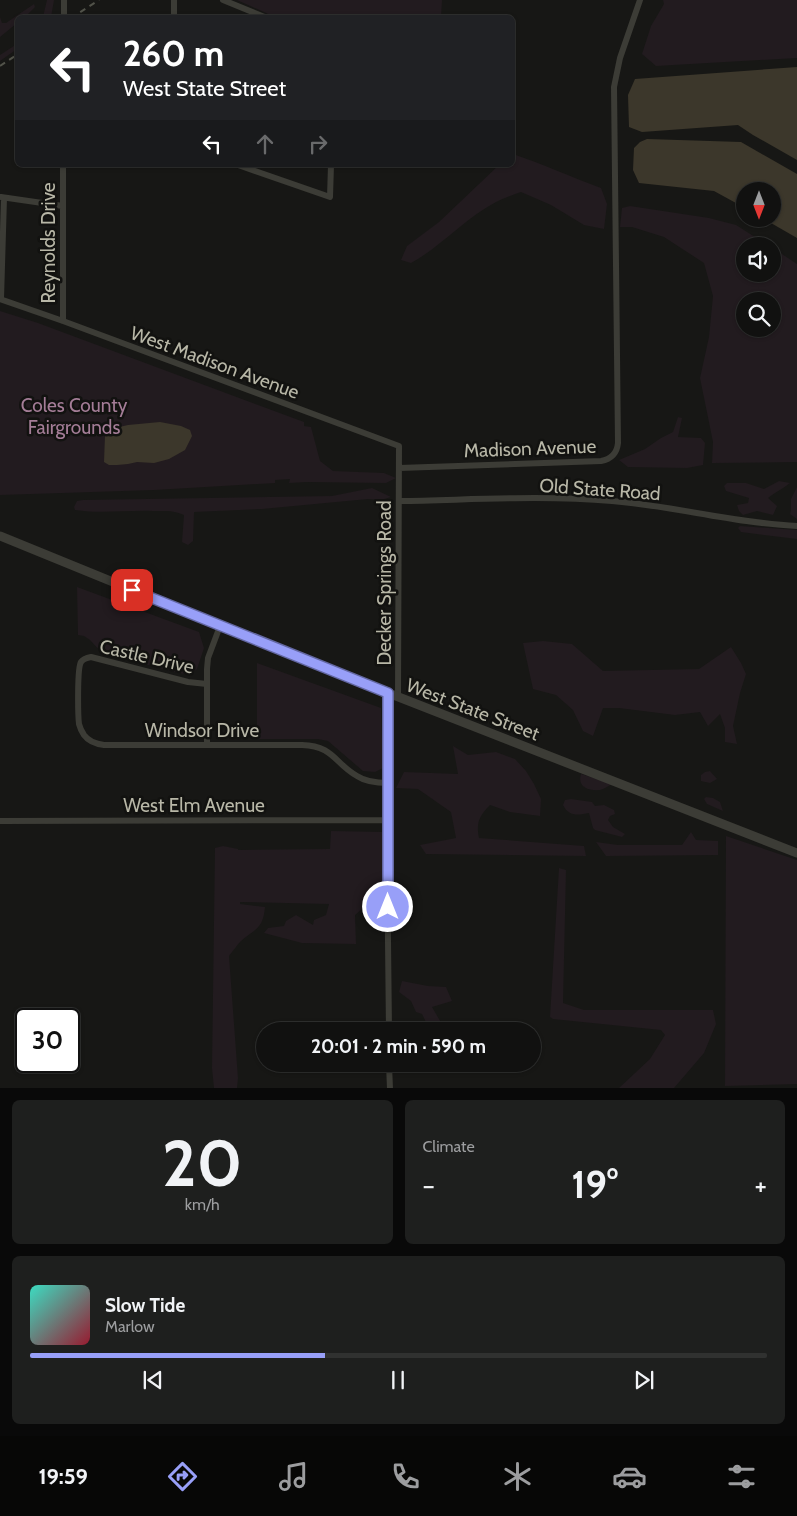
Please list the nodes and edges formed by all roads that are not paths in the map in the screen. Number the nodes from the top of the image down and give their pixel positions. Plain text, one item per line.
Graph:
1 (64, 0) edge
2 (174, 0) edge
3 (224, 0) edge
4 (640, 0) edge
5 (64, 15) edge
6 (174, 15) edge
7 (260, 15) edge
8 (63, 167) edge
9 (244, 167) edge
10 (331, 167) edge
11 (2, 197) edge
12 (63, 206) junction
13 (0, 299) edge
14 (63, 321) junction
15 (399, 468) junction
16 (399, 502) junction
17 (797, 526) edge
18 (0, 536) edge
19 (220, 626) junction
20 (81, 661) joint
21 (207, 684) junction
22 (388, 693) junction
23 (398, 697) junction
24 (207, 745) junction
25 (388, 783) junction
26 (387, 820) junction
27 (0, 821) edge
28 (797, 854) edge
29 (389, 1022) edge
30 (389, 1072) edge
31 (390, 1088) edge

1 - 5 street
2 - 6 street
3 - 7 street
4 - 15 street, Madison Avenue
8 - 12 street, Reynolds Drive
9 - 10 street
11 - 12 street
11 - 13 street
12 - 14 street, Reynolds Drive
13 - 14 street, West Madison Avenue
14 - 15 street, West Madison Avenue
15 - 16 street, Decker Springs Road
16 - 17 street, Old State Road
16 - 23 street, Decker Springs Road
18 - 19 street, West State Street
19 - 21 street
19 - 22 street, West State Street
20 - 21 street, Castle Drive
20 - 24 street, Windsor Drive
21 - 24 street
22 - 23 street, West State Street
22 - 25 street, Decker Springs Road
23 - 28 street, West State Street
24 - 25 street, Windsor Drive
25 - 26 street, Decker Springs Road
26 - 27 street, West Elm Avenue
26 - 29 street, Decker Springs Road
30 - 31 street

